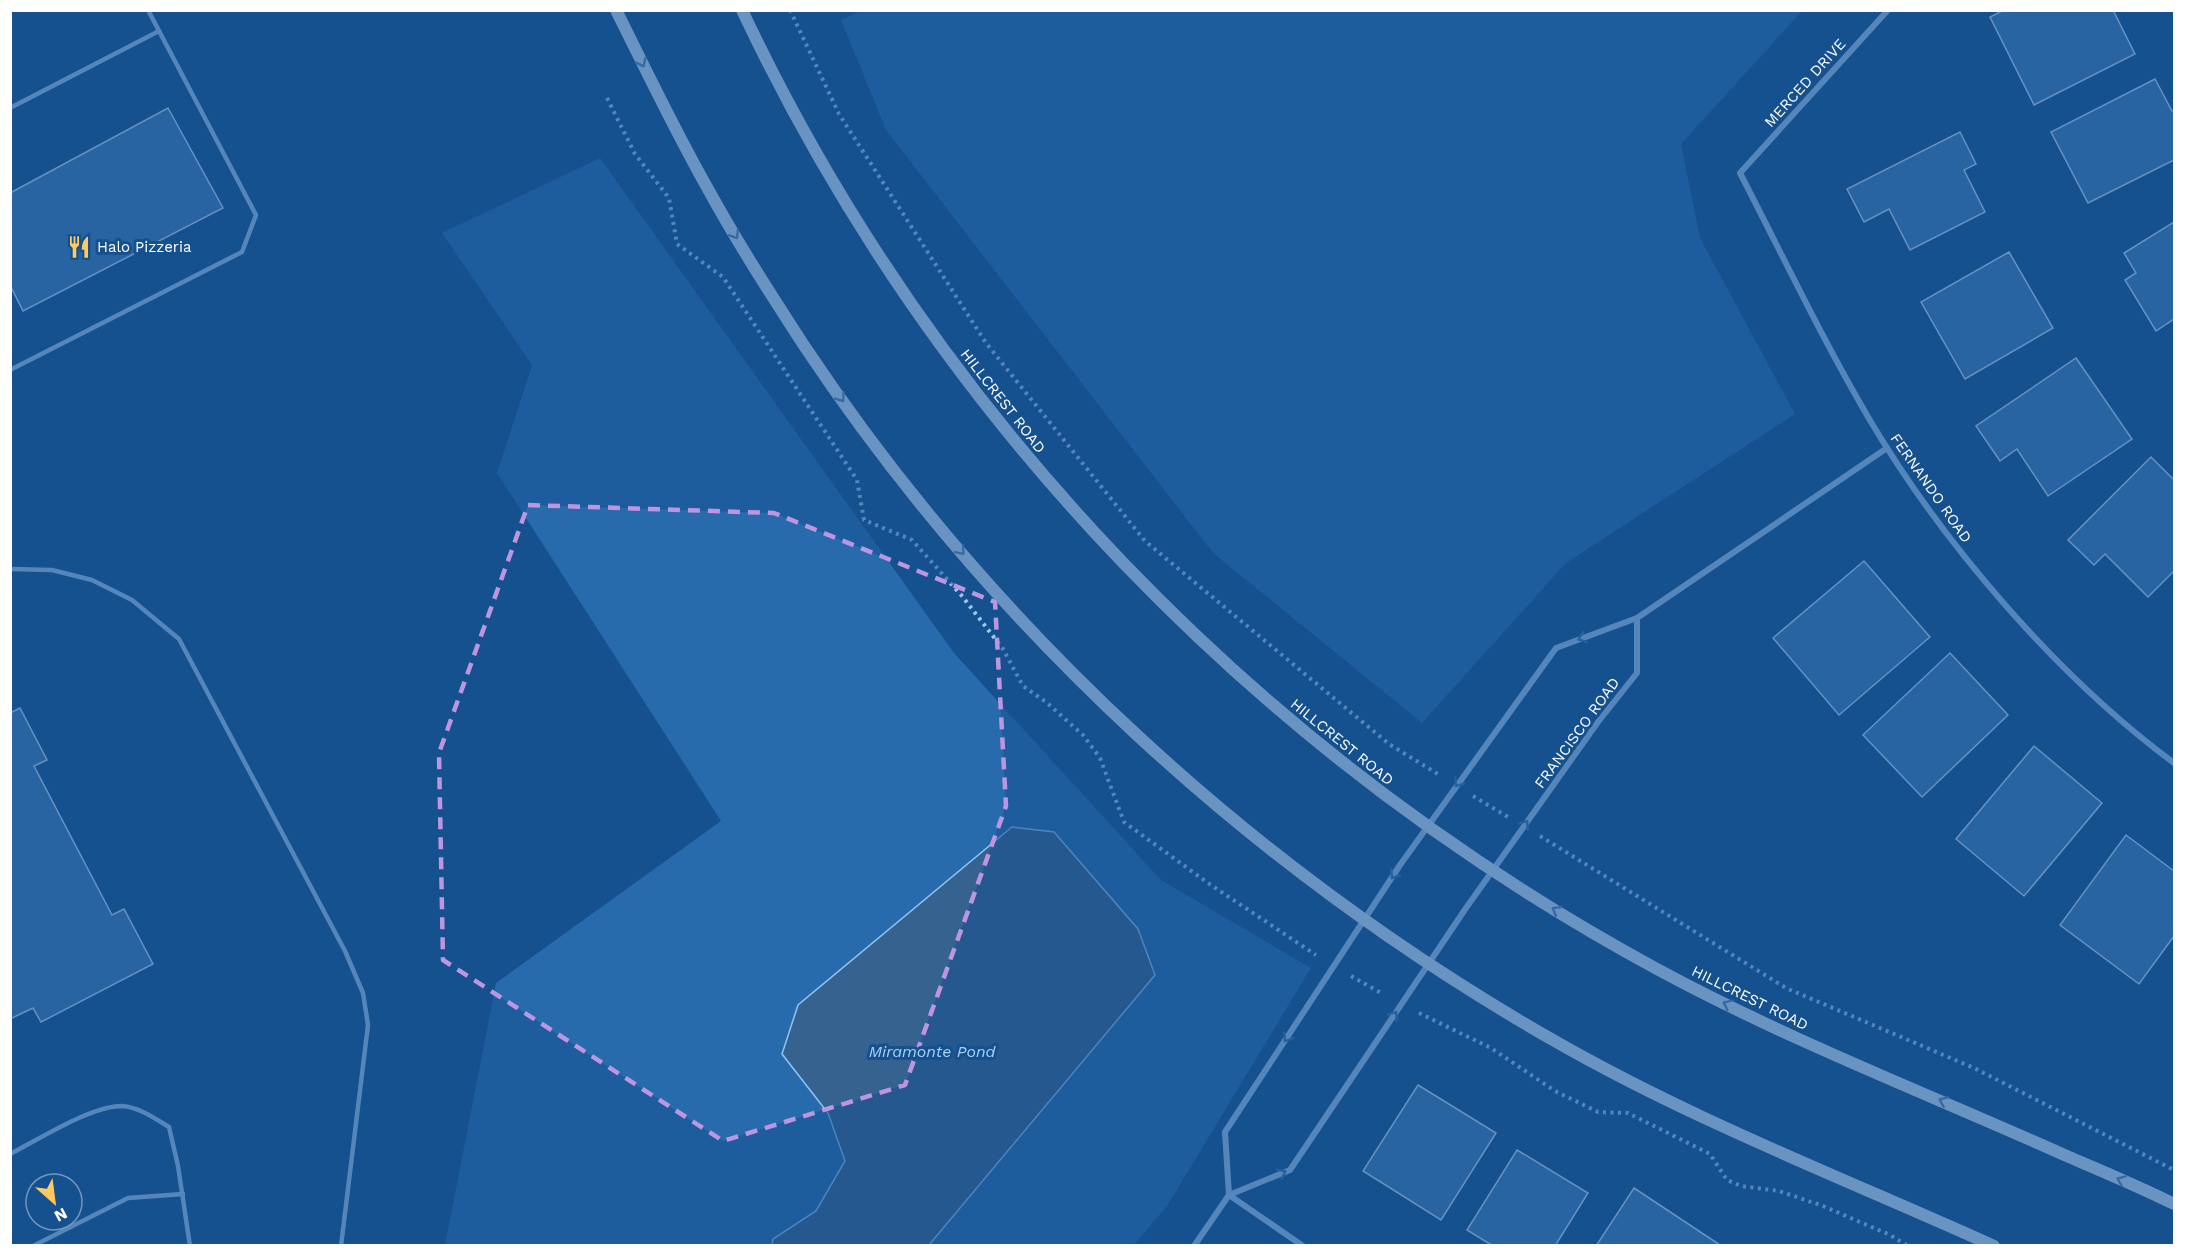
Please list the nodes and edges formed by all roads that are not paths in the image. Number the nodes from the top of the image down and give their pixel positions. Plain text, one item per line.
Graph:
1 (148, 10) edge
2 (616, 10) edge
3 (742, 10) edge
4 (1888, 10) edge
5 (159, 31) junction
6 (10, 108) edge
7 (1740, 173) joint
8 (10, 370) edge
9 (1887, 448) junction
10 (10, 569) edge
11 (1637, 618) junction
12 (2175, 763) edge
13 (1427, 827) junction
14 (1491, 871) junction
15 (1363, 921) junction
16 (1428, 965) junction
17 (10, 1154) edge
18 (183, 1194) junction
19 (1228, 1195) junction
20 (2175, 1204) edge
21 (33, 1245) edge
22 (190, 1245) edge
23 (341, 1245) edge
24 (1194, 1245) edge
25 (1303, 1245) edge
26 (1994, 1245) edge

1 - 5 lane
2 -> 15 street
3 - 13 street, HILLCREST ROAD
4 - 7 street, MERCED DRIVE
5 - 6 lane
5 - 8 lane
7 - 9 street, FERNANDO ROAD
9 - 11 street
9 - 12 street, FERNANDO ROAD
10 - 23 lane
11 -> 13 street
14 -> 11 street, FRANCISCO ROAD
13 - 14 street, HILLCREST ROAD
13 -> 15 street
14 - 16 street, FRANCISCO ROAD
20 -> 14 street, HILLCREST ROAD
15 - 16 street
15 -> 19 street
19 -> 16 street, FRANCISCO ROAD
16 - 26 street
17 - 18 lane
18 - 21 lane
18 - 22 lane
19 - 24 street
19 - 25 street

